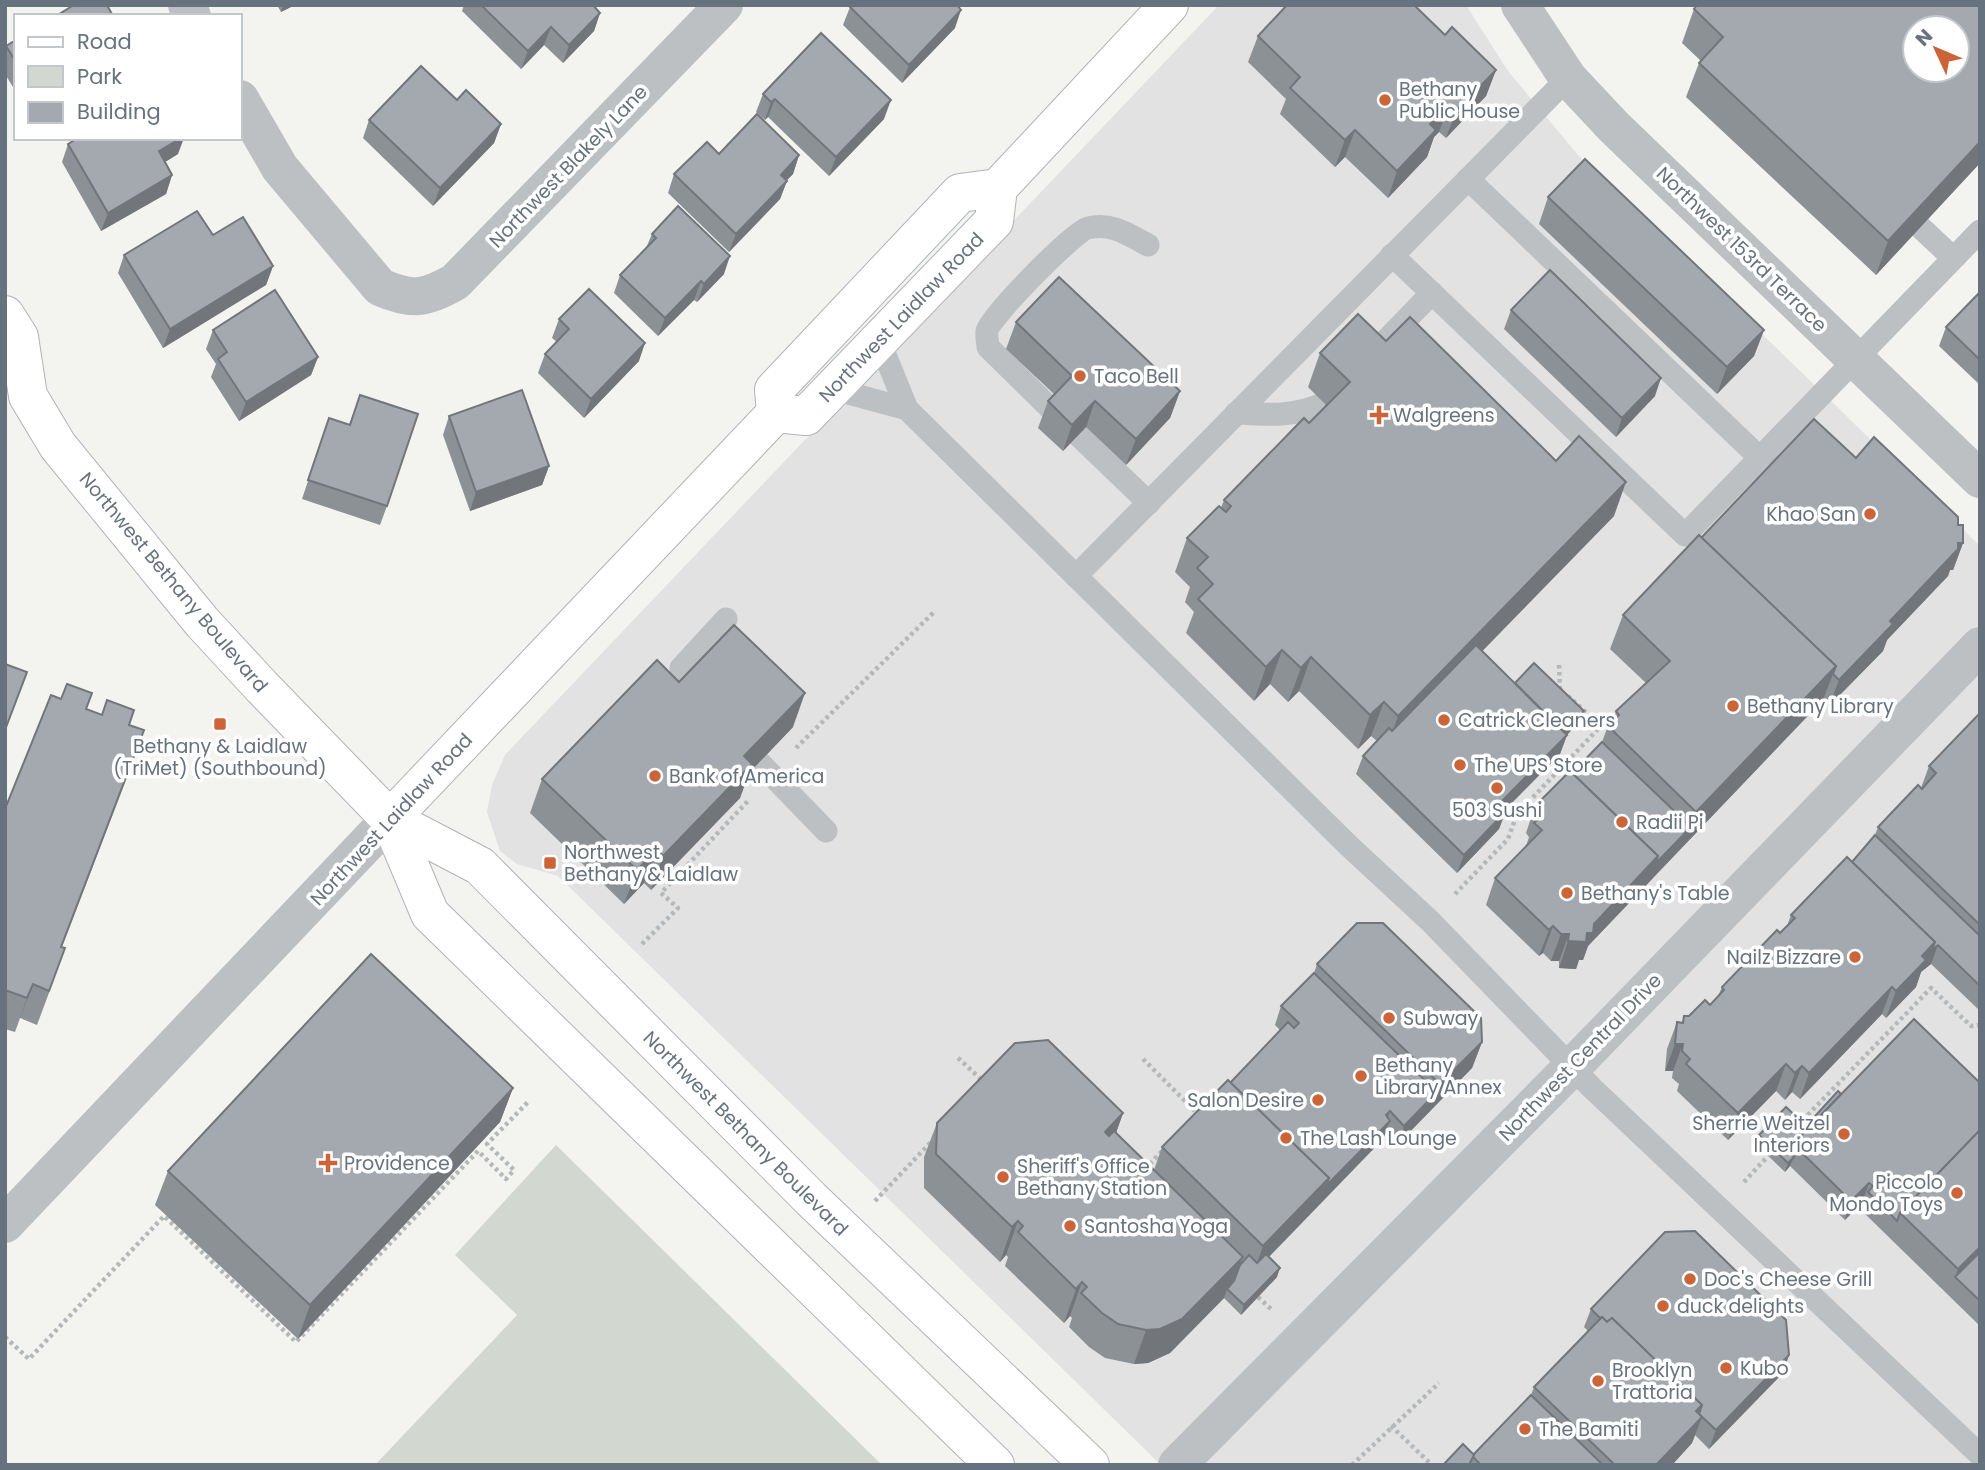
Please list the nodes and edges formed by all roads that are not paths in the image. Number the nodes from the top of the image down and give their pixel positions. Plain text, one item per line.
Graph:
1 (724, 5) edge
2 (1169, 5) edge
3 (1520, 5) edge
4 (1568, 78) junction
5 (242, 102) edge
6 (1468, 179) junction
7 (998, 188) junction
8 (1920, 227) edge
9 (1980, 231) edge
10 (1148, 245) dead end
11 (1392, 255) junction
12 (1953, 258) junction
13 (1432, 293) junction
14 (5, 315) edge
15 (879, 340) junction
16 (1856, 357) junction
17 (1363, 364) edge
18 (17, 389) edge
19 (833, 389) junction
20 (1325, 403) edge
21 (907, 409) junction
22 (1054, 411) edge
23 (776, 413) junction
24 (1236, 414) junction
25 (1078, 435) edge
26 (1759, 457) junction
27 (1980, 479) edge
28 (1149, 503) junction
29 (1076, 576) junction
30 (726, 619) dead end
31 (1980, 646) edge
32 (691, 691) edge
33 (759, 762) edge
34 (390, 819) junction
35 (826, 831) dead end
36 (1572, 1067) junction
37 (5, 1224) edge
38 (1980, 1455) edge
39 (995, 1465) edge
40 (1090, 1465) edge
41 (1177, 1465) edge

1 - 5 street, Northwest Blakely Lane
2 - 7 main road
3 - 4 street, Northwest 153rd Terrace
4 - 6 lane
4 - 16 street, Northwest 153rd Terrace
6 - 11 lane
6 - 26 lane
7 - 15 main road, Northwest Laidlaw Road
7 - 23 main road
8 - 12 lane
9 - 12 lane
10 - 22 lane
11 - 13 lane
11 - 24 lane
12 - 16 lane
13 - 17 lane
13 - 26 lane
14 - 18 main road, Northwest Bethany Boulevard
15 - 19 main road, Northwest Laidlaw Road
15 - 21 lane
16 - 26 lane
16 - 27 street, Northwest 153rd Terrace
18 - 34 main road, Northwest Bethany Boulevard
19 - 21 lane
19 - 23 main road, Northwest Laidlaw Road
20 - 24 lane
21 - 29 lane
23 - 34 main road, Northwest Laidlaw Road
24 - 28 lane
25 - 28 lane
28 - 29 lane
29 - 36 lane
30 - 32 lane
31 - 36 street, Northwest Central Drive
33 - 35 lane
34 - 37 street, Northwest Laidlaw Road
34 - 39 main road, Northwest Bethany Boulevard
34 - 40 main road, Northwest Bethany Boulevard
36 - 38 lane
36 - 41 street, Northwest Central Drive

